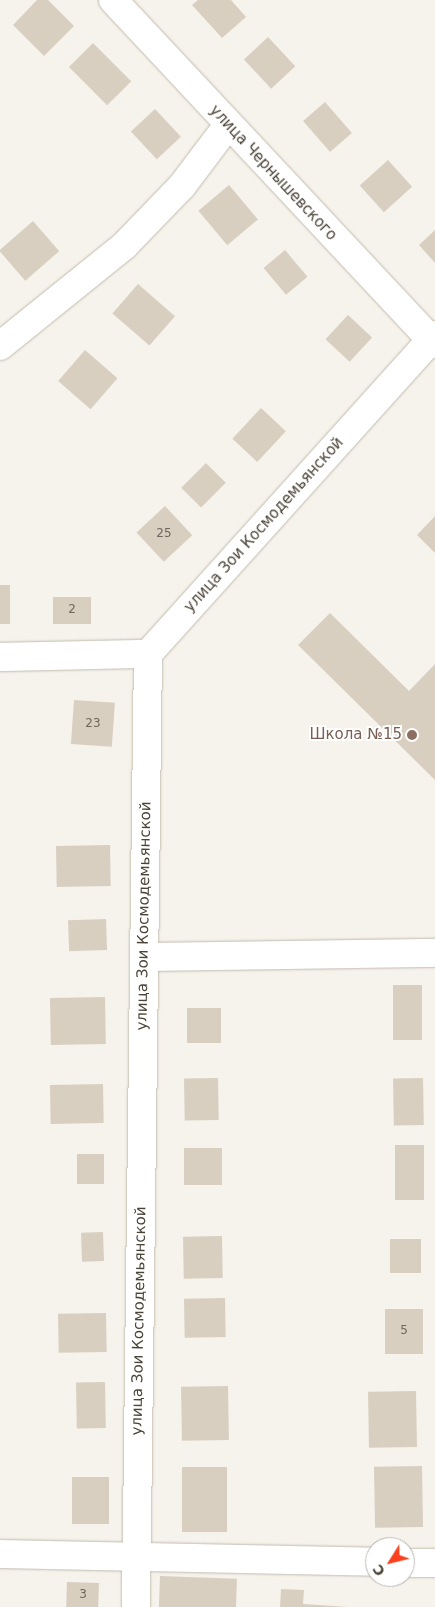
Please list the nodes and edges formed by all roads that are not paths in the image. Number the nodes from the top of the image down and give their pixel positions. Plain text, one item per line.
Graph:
1 (113, 0) edge
2 (228, 124) junction
3 (434, 340) edge
4 (0, 346) edge
5 (148, 654) junction
6 (0, 657) edge
7 (435, 953) edge
8 (144, 957) junction
9 (0, 1554) edge
10 (136, 1556) junction
11 (365, 1562) edge
12 (415, 1563) edge
13 (435, 1563) edge
14 (136, 1607) edge

1 - 2 street, улица Чернышевского
2 - 3 street, улица Чернышевского
2 - 4 street
3 - 5 street, улица Зои Космодемьянской
5 - 6 street
5 - 8 street, улица Зои Космодемьянской
7 - 8 street
8 - 10 street, улица Зои Космодемьянской
9 - 10 street
10 - 11 street
10 - 14 street, улица Зои Космодемьянской
12 - 13 street

